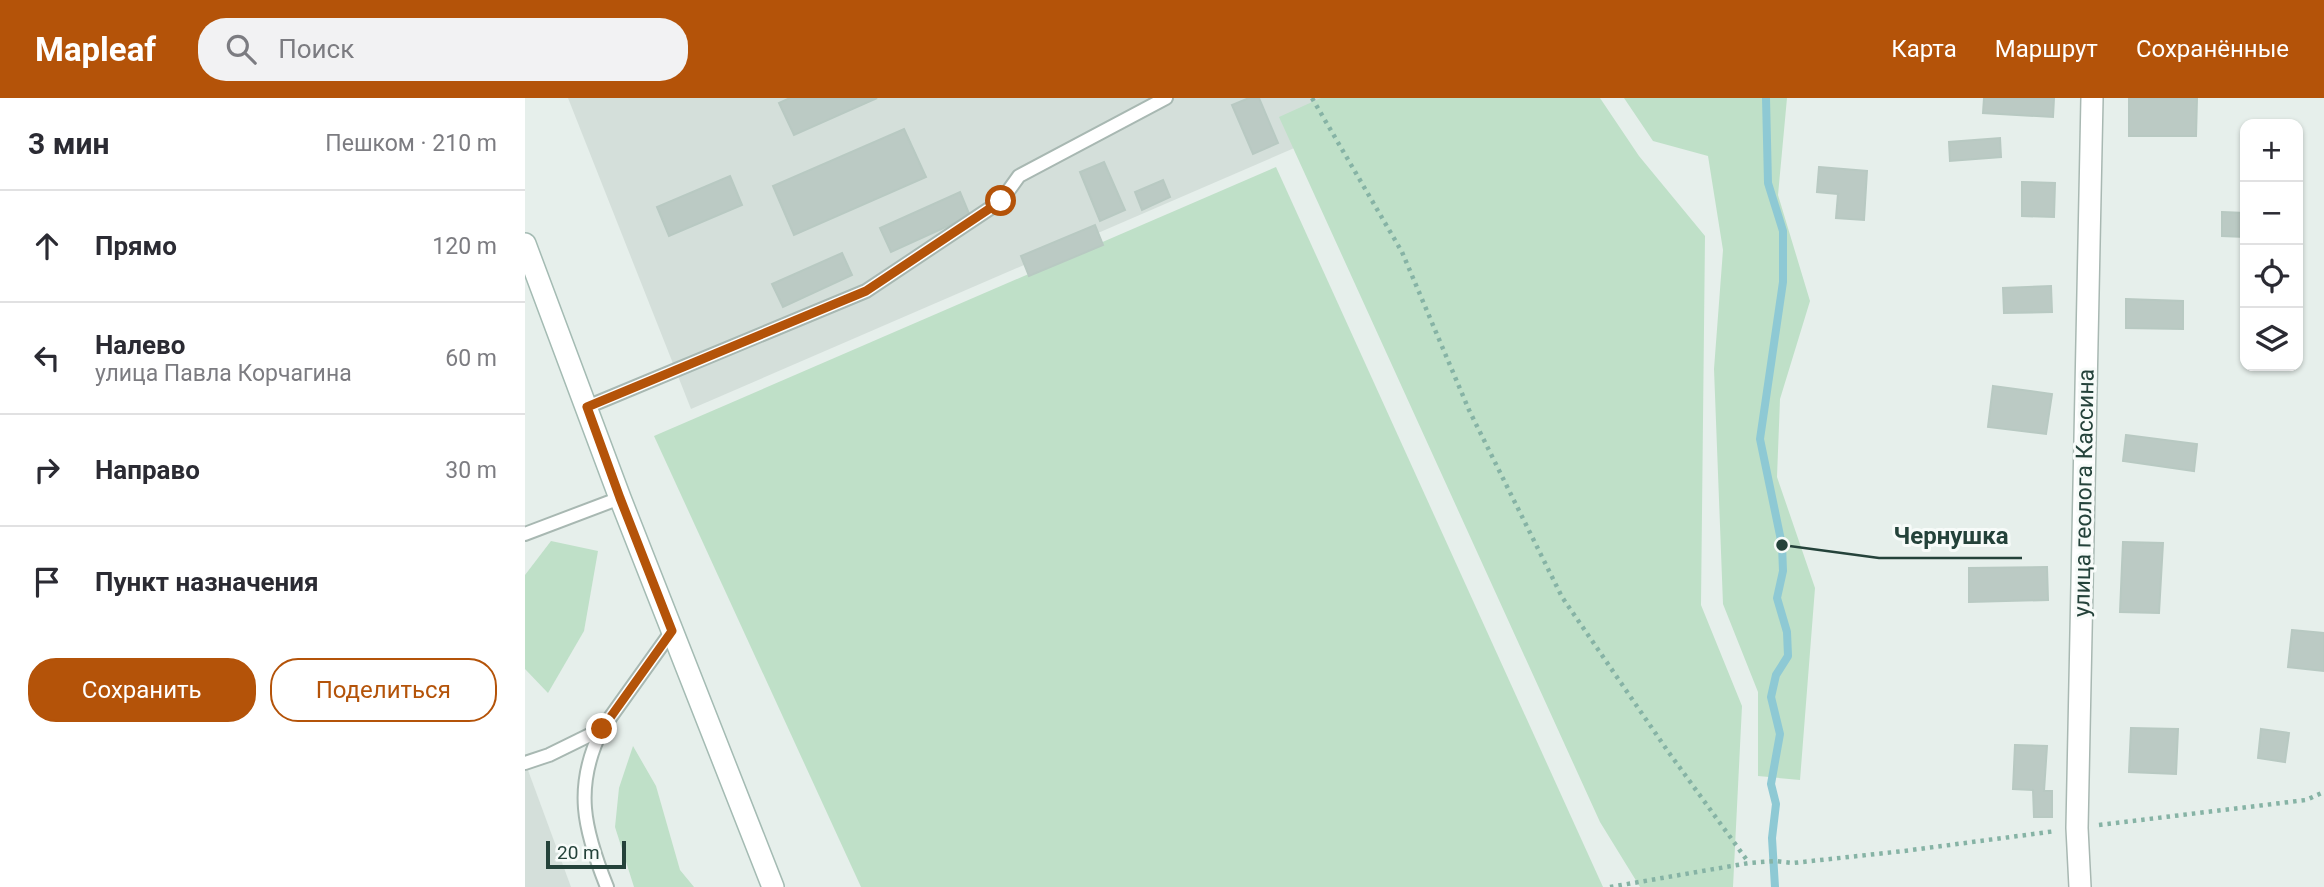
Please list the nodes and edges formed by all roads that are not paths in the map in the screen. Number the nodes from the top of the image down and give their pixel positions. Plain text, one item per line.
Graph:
1 (1166, 98) edge
2 (2092, 98) edge
3 (525, 244) edge
4 (587, 407) junction
5 (620, 498) junction
6 (525, 534) edge
7 (672, 631) junction
8 (602, 729) junction
9 (525, 763) edge
10 (607, 887) edge
11 (773, 887) edge
12 (2080, 887) edge

1 - 4 lane
2 - 12 street, улица геолога Кассина
3 - 4 street
4 - 5 street
5 - 6 lane
5 - 7 street
7 - 8 lane
7 - 11 street
8 - 9 lane
8 - 10 lane

